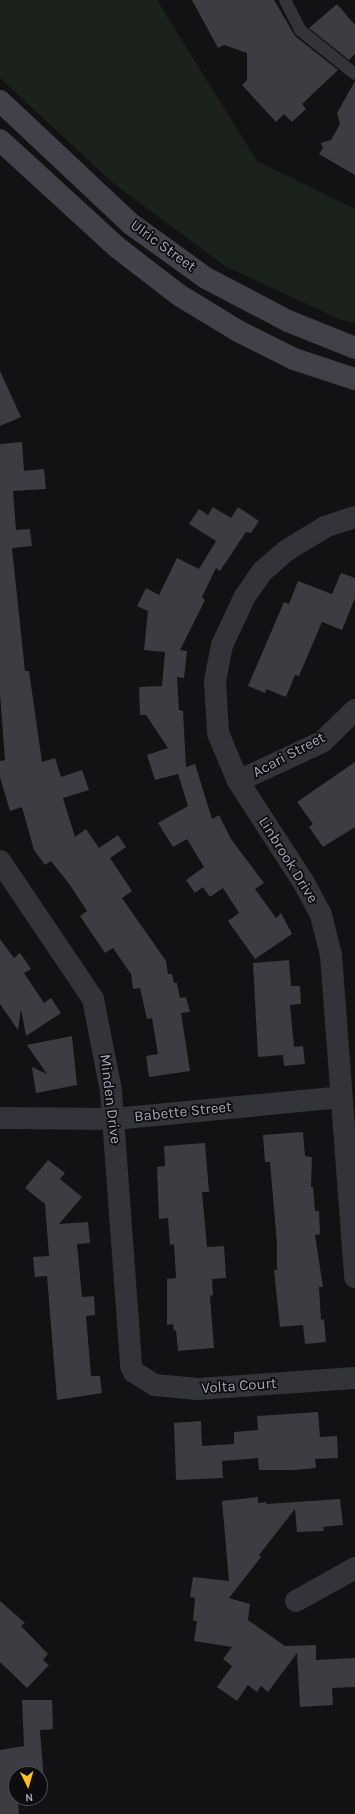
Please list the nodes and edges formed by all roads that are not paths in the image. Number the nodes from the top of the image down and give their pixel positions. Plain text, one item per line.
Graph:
1 (286, 0) edge
2 (355, 74) edge
3 (0, 101) edge
4 (0, 140) edge
5 (355, 348) edge
6 (355, 379) edge
7 (355, 517) edge
8 (355, 710) edge
9 (238, 781) junction
10 (0, 861) edge
11 (341, 1097) junction
12 (0, 1118) edge
13 (114, 1119) junction
14 (355, 1277) edge
15 (131, 1366) joint
16 (355, 1378) edge
17 (355, 1568) edge
18 (296, 1601) dead end

1 - 2 lane
3 - 5 main road, Ulric Street
4 - 6 main road, Ulric Street
7 - 9 street, Linbrook Drive
8 - 9 street, Acari Street
9 - 11 street, Linbrook Drive
10 - 13 street, Minden Drive
11 - 13 street, Babette Street
11 - 14 street, Linbrook Drive
12 - 13 street, Babette Street
13 - 15 street, Minden Drive
15 - 16 street, Volta Court
17 - 18 street

